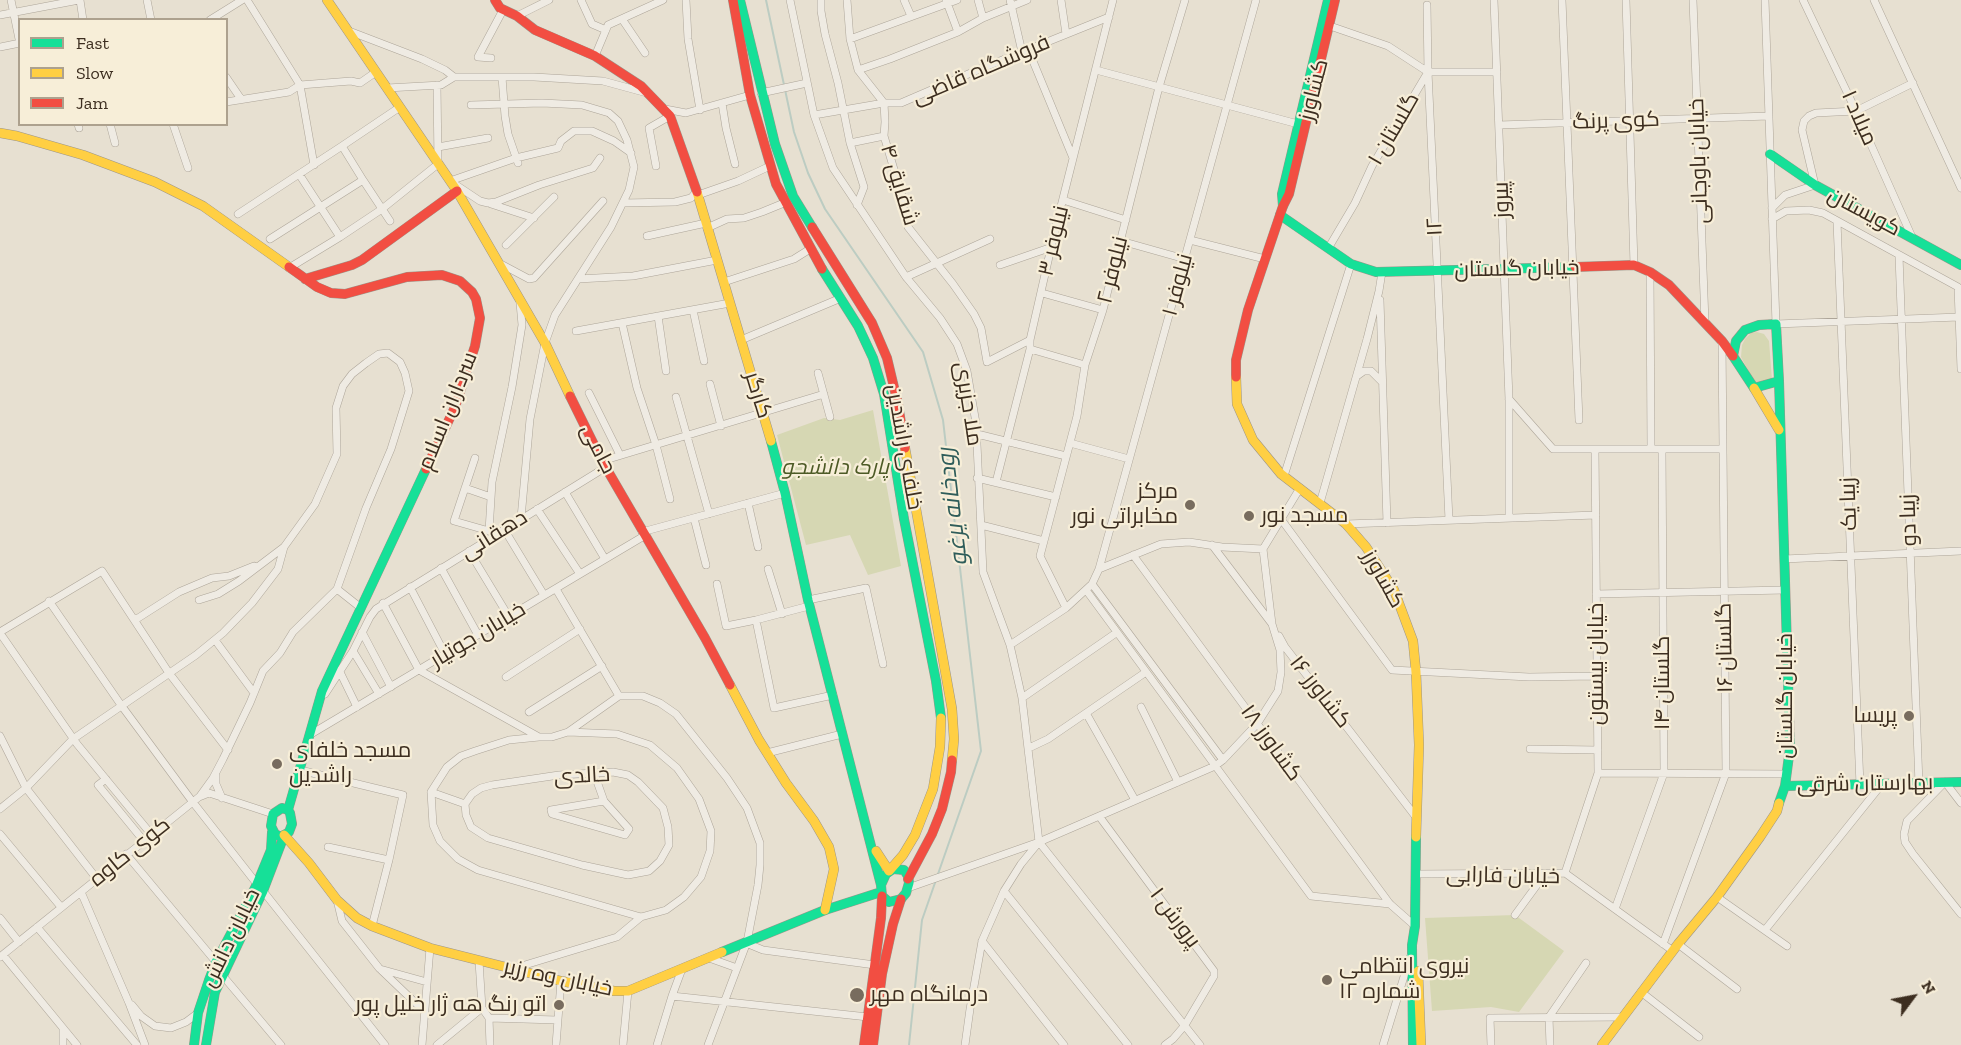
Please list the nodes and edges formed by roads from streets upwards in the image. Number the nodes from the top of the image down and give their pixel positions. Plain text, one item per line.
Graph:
1 (11, 0) edge
2 (79, 0) edge
3 (147, 0) edge
4 (242, 0) edge
5 (247, 0) edge
6 (495, 0) edge
7 (549, 0) edge
8 (581, 0) edge
9 (663, 0) edge
10 (686, 0) edge
11 (733, 0) edge
12 (740, 0) edge
13 (790, 0) edge
14 (821, 0) edge
15 (847, 0) edge
16 (904, 0) edge
17 (957, 0) edge
18 (978, 0) edge
19 (1027, 0) edge
20 (1061, 0) edge
21 (1113, 0) edge
22 (1185, 0) edge
23 (1256, 0) edge
24 (1419, 0) edge
25 (1494, 0) edge
26 (1562, 0) edge
27 (1626, 0) edge
28 (1693, 0) edge
29 (1765, 0) edge
30 (1803, 0) edge
31 (1874, 0) edge
32 (330, 1) edge
33 (947, 2) edge
34 (1427, 2) edge
35 (1010, 3) edge
36 (1331, 3) edge
37 (503, 10) junction
38 (13, 12) junction
39 (0, 15) edge
40 (517, 16) junction
41 (911, 16) junction
42 (1109, 17) junction
43 (83, 18) edge
44 (151, 18) edge
45 (213, 18) edge
46 (982, 18) junction
47 (622, 19) junction
48 (1330, 26) junction
49 (606, 30) junction
50 (348, 31) junction
51 (958, 32) junction
52 (1066, 34) junction
53 (18, 38) edge
54 (850, 39) junction
55 (18, 43) edge
56 (0, 47) edge
57 (1025, 51) junction
58 (645, 53) dead end
59 (595, 56) junction
60 (492, 58) dead end
61 (858, 70) junction
62 (1096, 70) junction
63 (376, 72) junction
64 (1428, 72) junction
65 (1497, 72) junction
66 (454, 77) junction
67 (502, 77) junction
68 (228, 80) edge
69 (807, 83) junction
70 (1913, 83) junction
71 (300, 85) junction
72 (437, 85) junction
73 (1159, 87) junction
74 (387, 88) junction
75 (761, 93) junction
76 (650, 94) junction
77 (750, 95) junction
78 (242, 99) junction
79 (228, 102) edge
80 (723, 103) junction
81 (884, 103) junction
82 (471, 105) dead end
83 (504, 105) junction
84 (1227, 106) junction
85 (400, 107) junction
86 (700, 110) junction
87 (843, 110) junction
88 (1856, 111) junction
89 (668, 112) junction
90 (814, 115) junction
91 (1769, 116) junction
92 (1697, 118) junction
93 (1629, 120) junction
94 (1567, 122) junction
95 (1298, 124) junction
96 (1499, 125) junction
97 (111, 126) edge
98 (174, 126) edge
99 (0, 133) edge
100 (884, 136) junction
101 (488, 138) dead end
102 (115, 143) dead end
103 (850, 143) junction
104 (342, 146) junction
105 (438, 147) junction
106 (630, 153) junction
107 (1770, 154) junction
108 (600, 158) dead end
109 (1074, 158) junction
110 (517, 161) junction
111 (438, 164) junction
112 (735, 164) dead end
113 (314, 165) junction
114 (656, 166) dead end
115 (770, 166) junction
116 (188, 168) dead end
117 (299, 174) junction
118 (363, 180) junction
119 (450, 181) junction
120 (1815, 185) junction
121 (1961, 188) edge
122 (457, 191) junction
123 (697, 193) junction
124 (554, 197) dead end
125 (1063, 200) junction
126 (603, 201) dead end
127 (488, 203) junction
128 (623, 203) junction
129 (784, 203) junction
130 (857, 205) junction
131 (320, 206) junction
132 (1772, 207) junction
133 (382, 209) junction
134 (1282, 210) junction
135 (238, 214) dead end
136 (534, 218) junction
137 (1772, 219) junction
138 (1126, 220) junction
139 (390, 221) dead end
140 (1837, 222) junction
141 (707, 226) junction
142 (647, 236) dead end
143 (340, 237) junction
144 (1912, 237) junction
145 (270, 239) dead end
146 (990, 239) dead end
147 (1190, 240) junction
148 (1120, 241) junction
149 (506, 245) dead end
150 (1052, 247) junction
151 (1329, 248) junction
152 (810, 249) junction
153 (1899, 256) junction
154 (1185, 259) junction
155 (717, 260) junction
156 (1265, 260) junction
157 (499, 263) junction
158 (937, 264) junction
159 (1352, 264) junction
160 (1000, 265) dead end
161 (1634, 265) junction
162 (1961, 266) edge
163 (1573, 267) junction
164 (289, 268) junction
165 (1504, 269) junction
166 (1437, 271) junction
167 (1382, 272) junction
168 (1650, 272) junction
169 (906, 277) junction
170 (305, 279) junction
171 (578, 279) junction
172 (724, 282) junction
173 (1379, 291) junction
174 (1042, 292) junction
175 (841, 298) junction
176 (520, 299) junction
177 (730, 303) junction
178 (693, 310) junction
179 (1103, 310) junction
180 (658, 316) junction
181 (1959, 317) junction
182 (1901, 319) junction
183 (1705, 322) junction
184 (1842, 322) junction
185 (622, 323) junction
186 (1776, 324) junction
187 (576, 331) dead end
188 (741, 340) junction
189 (1030, 340) junction
190 (1722, 341) junction
191 (545, 343) junction
192 (1030, 349) junction
193 (1733, 356) junction
194 (704, 361) dead end
195 (1085, 365) junction
196 (1961, 369) edge
197 (666, 371) dead end
198 (818, 373) dead end
199 (1357, 376) junction
200 (1779, 381) junction
201 (1382, 383) junction
202 (710, 384) dead end
203 (1754, 388) junction
204 (589, 393) dead end
205 (824, 394) junction
206 (676, 397) dead end
207 (1509, 399) junction
208 (764, 413) junction
209 (830, 417) dead end
210 (1580, 420) dead end
211 (721, 426) junction
212 (1780, 432) junction
213 (977, 434) junction
214 (687, 436) junction
215 (1006, 440) junction
216 (1070, 442) junction
217 (656, 445) junction
218 (1595, 449) junction
219 (1651, 449) junction
220 (1662, 449) junction
221 (1723, 449) junction
222 (620, 455) junction
223 (1066, 456) junction
224 (475, 458) dead end
225 (1130, 459) junction
226 (604, 464) junction
227 (1284, 476) junction
228 (977, 478) junction
229 (996, 482) junction
230 (465, 488) junction
231 (1300, 488) junction
232 (565, 492) junction
233 (785, 493) junction
234 (491, 496) junction
235 (1056, 496) junction
236 (670, 499) dead end
237 (747, 503) junction
238 (1320, 503) junction
239 (537, 509) junction
240 (709, 514) junction
241 (1596, 515) junction
242 (521, 518) junction
243 (694, 518) junction
244 (1509, 518) junction
245 (1281, 519) junction
246 (1449, 520) junction
247 (1387, 523) junction
248 (1346, 524) junction
249 (981, 525) junction
250 (504, 529) junction
251 (490, 534) junction
252 (643, 534) junction
253 (1044, 541) junction
254 (1212, 545) junction
255 (284, 547) junction
256 (758, 547) dead end
257 (1263, 549) junction
258 (469, 551) junction
259 (1961, 551) edge
260 (1910, 553) junction
261 (1133, 555) junction
262 (1851, 556) junction
263 (605, 559) junction
264 (1784, 559) junction
265 (262, 562) junction
266 (706, 565) dead end
267 (441, 568) junction
268 (768, 568) dead end
269 (1099, 569) junction
270 (580, 574) junction
271 (717, 584) dead end
272 (1092, 584) junction
273 (410, 587) junction
274 (337, 588) junction
275 (556, 589) junction
276 (1086, 590) junction
277 (1785, 590) junction
278 (1724, 591) junction
279 (1663, 593) junction
280 (1596, 594) junction
281 (544, 596) junction
282 (199, 600) dead end
283 (49, 601) junction
284 (383, 603) junction
285 (809, 603) junction
286 (361, 608) junction
287 (1066, 608) junction
288 (782, 614) junction
289 (509, 617) junction
290 (135, 620) junction
291 (756, 620) junction
292 (1272, 624) junction
293 (580, 629) junction
294 (0, 632) edge
295 (362, 632) junction
296 (1116, 633) junction
297 (478, 635) junction
298 (215, 640) junction
299 (1010, 645) junction
300 (353, 651) junction
301 (446, 654) junction
302 (883, 664) dead end
303 (602, 666) junction
304 (339, 670) junction
305 (419, 670) junction
306 (1146, 672) junction
307 (1416, 672) junction
308 (169, 673) junction
309 (1597, 676) junction
310 (506, 677) dead end
311 (391, 687) junction
312 (254, 693) junction
313 (379, 694) junction
314 (833, 695) junction
315 (619, 696) junction
316 (1022, 698) junction
317 (319, 704) junction
318 (121, 705) junction
319 (357, 707) junction
320 (1141, 707) dead end
321 (529, 712) dead end
322 (1086, 713) junction
323 (1257, 724) junction
324 (568, 732) junction
325 (311, 734) junction
326 (842, 734) junction
327 (0, 736) edge
328 (539, 737) junction
329 (73, 739) junction
330 (1029, 748) junction
331 (1530, 749) dead end
332 (228, 750) junction
333 (1598, 750) junction
334 (767, 753) junction
335 (1223, 760) junction
336 (1215, 766) junction
337 (300, 770) junction
338 (216, 772) junction
339 (594, 773) junction
340 (1598, 773) junction
341 (1664, 773) junction
342 (1726, 773) junction
343 (1786, 774) junction
344 (106, 779) junction
345 (1178, 782) junction
346 (1945, 782) junction
347 (1961, 782) edge
348 (1882, 784) junction
349 (1919, 784) junction
350 (1860, 785) junction
351 (1785, 786) junction
352 (26, 788) junction
353 (431, 792) junction
354 (222, 798) junction
355 (195, 799) junction
356 (1135, 800) junction
357 (604, 801) junction
358 (1961, 803) edge
359 (465, 804) junction
360 (0, 809) edge
361 (288, 810) junction
362 (273, 814) junction
363 (1099, 816) junction
364 (1416, 817) junction
365 (272, 832) junction
366 (0, 834) edge
367 (151, 834) junction
368 (286, 835) junction
369 (143, 840) junction
370 (870, 841) junction
371 (1039, 842) junction
372 (328, 847) dead end
373 (126, 854) junction
374 (389, 860) junction
375 (889, 871) junction
376 (1565, 873) junction
377 (1417, 874) junction
378 (1545, 874) junction
379 (97, 879) junction
380 (908, 884) junction
381 (260, 888) junction
382 (881, 891) junction
383 (1004, 891) junction
384 (81, 892) junction
385 (1717, 897) junction
386 (901, 899) junction
387 (337, 900) junction
388 (1390, 904) junction
389 (61, 907) junction
390 (1615, 909) junction
391 (825, 910) junction
392 (1961, 914) edge
393 (1515, 915) dead end
394 (641, 917) junction
395 (0, 918) edge
396 (372, 926) junction
397 (37, 927) junction
398 (1415, 930) junction
399 (1765, 930) junction
400 (982, 941) junction
401 (19, 942) junction
402 (746, 943) junction
403 (1663, 944) junction
404 (1787, 946) dead end
405 (430, 948) junction
406 (1675, 948) junction
407 (1412, 952) junction
408 (2, 956) edge
409 (709, 958) junction
410 (479, 961) junction
411 (216, 962) junction
412 (1586, 963) dead end
413 (875, 965) junction
414 (379, 968) junction
415 (515, 968) junction
416 (737, 968) junction
417 (682, 969) junction
418 (223, 976) junction
419 (561, 981) junction
420 (427, 982) junction
421 (1737, 989) dead end
422 (628, 991) junction
423 (1641, 992) junction
424 (672, 996) junction
425 (724, 1000) junction
426 (129, 1003) junction
427 (482, 1008) junction
428 (424, 1011) junction
429 (198, 1013) junction
430 (867, 1017) junction
431 (1549, 1017) junction
432 (1623, 1017) junction
433 (489, 1018) junction
434 (557, 1020) junction
435 (1185, 1025) junction
436 (63, 1030) junction
437 (1699, 1037) dead end
438 (1606, 1043) edge
439 (63, 1045) edge
440 (77, 1045) edge
441 (137, 1045) edge
442 (145, 1045) edge
443 (194, 1045) edge
444 (207, 1045) edge
445 (281, 1045) edge
446 (385, 1045) edge
447 (422, 1045) edge
448 (437, 1045) edge
449 (490, 1045) edge
450 (556, 1045) edge
451 (623, 1045) edge
452 (657, 1045) edge
453 (708, 1045) edge
454 (864, 1045) edge
455 (873, 1045) edge
456 (965, 1045) edge
457 (1064, 1045) edge
458 (1128, 1045) edge
459 (1165, 1045) edge
460 (1200, 1045) edge
461 (1383, 1045) edge
462 (1413, 1045) edge
463 (1421, 1045) edge
464 (1491, 1045) edge
465 (1550, 1045) edge

1 - 38 street
2 - 38 street
2 - 43 street
3 - 44 street
4 - 45 street
5 - 71 street
6 - 37 street, کارگر
7 - 40 street
8 - 49 street
9 - 47 street
10 - 86 street
11 - 77 street
12 - 75 street, خلفای راشدین
13 - 69 street, ملا جزیری
14 - 87 street
15 - 54 street
16 - 41 street
17 - 33 street
18 - 46 street
19 - 35 street
20 - 52 street
21 - 42 street, نیلوفر ۳
22 - 73 street, نیلوفر ۲
23 - 84 street, نیلوفر ۱
24 - 34 street
25 - 65 street, پیروز
26 - 94 street
27 - 93 street
28 - 92 street, خیابان باوجانی
29 - 91 street
30 - 88 street, میلاد ۱
31 - 70 street
32 - 50 street, جامی
33 - 41 street
33 - 51 street
34 - 64 street, ۱۲
35 - 46 street
35 - 57 street
36 - 48 street, کشاورز
36 - 95 street
37 - 40 street, کارگر
37 - 60 street
38 - 39 street
38 - 53 street
40 - 59 street, کارگر
41 - 54 street
42 - 52 street, فروشگاه قاضی
42 - 62 street, نیلوفر ۳
46 - 51 street
47 - 49 street
47 - 58 street
48 - 64 street
48 - 134 street, کشاورز
49 - 59 street
50 - 63 street, جامی
50 - 66 street
51 - 61 street
52 - 57 street, فروشگاه قاضی
54 - 61 street
55 - 56 street
57 - 81 street, فروشگاه قاضی
57 - 109 street
59 - 76 street, کارگر
61 - 81 street
62 - 73 street
62 - 109 street, نیلوفر ۳
63 - 71 street
63 - 74 street, جامی
64 - 65 street, گلستان ۱
64 - 151 street, گلستان ۱
64 - 166 street, ۱۲
65 - 96 street, پیروز
66 - 67 street
66 - 72 street
67 - 76 street
67 - 83 street
68 - 78 street
69 - 75 street
69 - 90 street, ملا جزیری
70 - 88 street
70 - 121 street
71 - 78 street
71 - 113 street
72 - 74 street
72 - 105 street
73 - 84 street
73 - 138 street, نیلوفر ۲
74 - 85 street, جامی
75 - 77 street
75 - 380 street, خلفای راشدین
76 - 89 street, کارگر
77 - 80 street
77 - 115 street
78 - 79 street
80 - 86 street
80 - 112 street
81 - 87 street, فروشگاه قاضی
81 - 100 street, شقایق ۴
82 - 83 street
83 - 106 street
83 - 110 street
84 - 95 street
84 - 147 street, نیلوفر ۱
85 - 104 street
85 - 111 street, جامی
86 - 89 street
87 - 90 street, فروشگاه قاضی
87 - 103 street
88 - 120 street
88 - 144 street, میلاد ۱
89 - 114 street
89 - 123 street, کارگر
90 - 130 street, ملا جزیری
91 - 92 street, کوی پرنگ
91 - 107 street
92 - 93 street, کوی پرنگ
92 - 183 street, خیابان باوجانی
93 - 94 street, کوی پرنگ
93 - 161 street
94 - 96 street, کوی پرنگ
94 - 163 street
95 - 134 street
96 - 165 street, پیروز
97 - 102 street
98 - 116 street
99 - 164 street, سرداران اسلام
100 - 103 street
100 - 158 street, شقایق ۴
101 - 105 street
103 - 130 street
104 - 113 street
104 - 118 street
105 - 111 street
106 - 110 street
106 - 128 street
107 - 120 street, کویستان
107 - 132 street
108 - 127 street
109 - 125 street, نیلوفر ۳
110 - 119 street
111 - 119 street, جامی
111 - 133 street
113 - 117 street
115 - 123 street
115 - 129 street
117 - 131 street
117 - 135 street
118 - 131 street
118 - 133 street
119 - 122 street, جامی
119 - 127 street
120 - 132 street
120 - 144 street, کویستان
122 - 157 street, جامی
122 - 170 street
123 - 128 street
123 - 141 street, کارگر
124 - 136 street
125 - 138 street
125 - 150 street, نیلوفر ۳
126 - 157 street
127 - 136 street
128 - 171 street
129 - 141 street
129 - 152 street
130 - 169 street, ملا جزیری
131 - 143 street
131 - 145 street
132 - 137 street
133 - 139 street
133 - 143 street
134 - 151 street, خیابان گلستان
134 - 156 street, کشاورز
136 - 149 street
137 - 140 street
137 - 186 street
138 - 148 street, نیلوفر ۲
140 - 153 street
140 - 184 street, زیبا یک
141 - 142 street
141 - 155 street, کارگر
143 - 164 street
144 - 162 street, کویستان
146 - 158 street
147 - 154 street, نیلوفر ۱
147 - 156 street
148 - 154 street
148 - 179 street, نیلوفر ۲
150 - 160 street
150 - 174 street, نیلوفر ۳
151 - 159 street, خیابان گلستان
152 - 172 street
152 - 175 street
153 - 181 street
153 - 182 street, زیبا دو
154 - 225 street, نیلوفر ۱
155 - 171 street
155 - 172 street, کارگر
156 - 227 street, کشاورز
157 - 176 street, جامی
158 - 169 street
158 - 189 street, شقایق ۴
159 - 167 street, خیابان گلستان
159 - 227 street
161 - 163 street, خیابان گلستان
161 - 168 street, خیابان گلستان
163 - 165 street, خیابان گلستان
163 - 210 street
164 - 170 street, سرداران اسلام
165 - 166 street, خیابان گلستان
165 - 207 street, پیروز
166 - 167 street, خیابان گلستان
166 - 246 street, ۱۲
167 - 173 street
168 - 183 street, خیابان گلستان
168 - 219 street
169 - 213 street, ملا جزیری
170 - 286 street, سرداران اسلام
171 - 191 street
172 - 177 street, کارگر
173 - 199 street
173 - 201 street
174 - 179 street
174 - 189 street, نیلوفر ۳
175 - 188 street
175 - 375 street
176 - 191 street, جامی
176 - 234 street
177 - 178 street
177 - 188 street, کارگر
178 - 180 street
178 - 194 street
179 - 195 street, نیلوفر ۲
180 - 185 street
180 - 197 street
181 - 182 street
181 - 196 street
182 - 184 street
182 - 260 street, زیبا دو
183 - 190 street, خیابان گلستان
184 - 186 street
184 - 262 street, زیبا یک
185 - 187 street
185 - 217 street
186 - 193 street
186 - 200 street, خیابان گلستان
188 - 208 street, کارگر
189 - 192 street, نیلوفر ۳
190 - 193 street, خیابان گلستان
190 - 221 street, گلستان ۱۶
191 - 226 street, جامی
191 - 242 street
192 - 195 street
192 - 215 street, نیلوفر ۳
193 - 203 street, خیابان گلستان
195 - 216 street, نیلوفر ۲
198 - 205 street
199 - 201 street
199 - 238 street
200 - 203 street
200 - 212 street, خیابان گلستان
201 - 247 street
202 - 211 street
203 - 212 street, خیابان گلستان
204 - 222 street
205 - 208 street, دهقانی
205 - 209 street
206 - 214 street
207 - 218 street
207 - 244 street, پیروز
208 - 211 street, دهقانی
208 - 233 street, کارگر
211 - 214 street, دهقانی
212 - 264 street, خیابان گلستان
213 - 215 street
213 - 228 street, ملا جزیری
214 - 217 street, دهقانی
214 - 240 street
215 - 223 street
215 - 229 street, نیلوفر ۳
216 - 223 street, نیلوفر ۲
216 - 225 street
217 - 222 street, دهقانی
217 - 236 street
218 - 219 street
218 - 241 street, خیابان بیستون
219 - 220 street
220 - 221 street
220 - 279 street, گلستان ۱۴
221 - 278 street, گلستان ۱۶
222 - 226 street, دهقانی
223 - 235 street, نیلوفر ۲
224 - 230 street
225 - 269 street, نیلوفر ۱
226 - 232 street, دهقانی
226 - 252 street, جامی
227 - 231 street, کشاورز
228 - 229 street
228 - 249 street, ملا جزیری
229 - 235 street
230 - 234 street
230 - 251 street
231 - 238 street, کشاورز
231 - 245 street
232 - 239 street, دهقانی
232 - 263 street
233 - 237 street, خیابان جوتیار
233 - 285 street, کارگر
234 - 251 street
235 - 253 street, نیلوفر ۲
237 - 240 street, خیابان جوتیار
237 - 256 street
238 - 248 street, کشاورز
239 - 242 street, دهقانی
239 - 270 street
240 - 243 street, خیابان جوتیار
241 - 244 street
241 - 280 street, خیابان بیستون
242 - 250 street, دهقانی
243 - 252 street, خیابان جوتیار
243 - 266 street
244 - 246 street
245 - 257 street
245 - 307 street
246 - 247 street
247 - 248 street
248 - 307 street, کشاورز
249 - 253 street
249 - 299 street, ملا جزیری
250 - 251 street, دهقانی
250 - 281 street
251 - 258 street, دهقانی
252 - 263 street, خیابان جوتیار
252 - 334 street, جامی
253 - 287 street, نیلوفر ۲
254 - 257 street
254 - 261 street
254 - 292 street
255 - 265 street
255 - 274 street
255 - 298 street
257 - 292 street, کشاورز ۱۶
258 - 267 street, دهقانی
258 - 289 street
259 - 260 street
260 - 262 street
260 - 349 street, زیبا دو
261 - 269 street
261 - 323 street, کشاورز ۱۸
262 - 264 street
262 - 350 street, زیبا یک
263 - 270 street, خیابان جوتیار
264 - 277 street, خیابان گلستان
265 - 282 street
265 - 290 street
267 - 273 street, دهقانی
267 - 297 street
268 - 288 street
269 - 272 street, نیلوفر ۱
270 - 275 street, خیابان جوتیار
271 - 291 street
272 - 276 street, نیلوفر ۱
272 - 335 street
273 - 284 street, دهقانی
273 - 301 street
274 - 286 street
274 - 312 street, کوی کاوه
275 - 281 street, خیابان جوتیار
275 - 293 street
276 - 287 street, نیلوفر ۱
276 - 296 street
277 - 278 street
277 - 343 street, خیابان گلستان
278 - 279 street
278 - 342 street, گلستان ۱۶
279 - 280 street
279 - 341 street, گلستان ۱۴
280 - 309 street, خیابان بیستون
281 - 289 street, خیابان جوتیار
283 - 290 street
283 - 294 street
283 - 318 street
284 - 295 street
284 - 305 street
285 - 288 street
285 - 302 street
285 - 314 street, کارگر
286 - 317 street, سرداران اسلام
287 - 299 street, نیلوفر ۱
288 - 291 street
289 - 297 street, خیابان جوتیار
290 - 308 street
291 - 314 street
292 - 323 street
292 - 364 street, کشاورز ۱۶
293 - 303 street
293 - 310 street
294 - 329 street
295 - 300 street
295 - 311 street
296 - 306 street
296 - 316 street
297 - 301 street, خیابان جوتیار
298 - 308 street
298 - 312 street
299 - 316 street, ملا جزیری
300 - 304 street
300 - 313 street
301 - 305 street, خیابان جوتیار
303 - 315 street
303 - 321 street
304 - 317 street
304 - 319 street
305 - 311 street, خیابان جوتیار
305 - 328 street
306 - 322 street
306 - 336 street
307 - 309 street
307 - 364 street, کشاورز
308 - 318 street
308 - 332 street
309 - 333 street, خیابان بیستون
311 - 313 street, خیابان جوتیار
312 - 332 street, کوی کاوه
313 - 319 street, خیابان جوتیار
314 - 326 street, کارگر
315 - 324 street
315 - 402 street
316 - 330 street, ملا جزیری
317 - 325 street, سرداران اسلام
318 - 329 street
318 - 355 street
319 - 325 street, خیابان جوتیار
320 - 345 street
322 - 330 street
322 - 356 street
323 - 335 street
323 - 388 street, کشاورز ۱۸
324 - 328 street
324 - 394 street
325 - 337 street, سرداران اسلام
326 - 334 street
326 - 370 street, کارگر
327 - 352 street
328 - 353 street
329 - 344 street
329 - 352 street
330 - 371 street, ملا جزیری
331 - 333 street
332 - 338 street, کوی کاوه
333 - 340 street, خیابان بیستون
334 - 391 street, جامی
335 - 336 street
336 - 345 street
336 - 388 street
337 - 361 street, سرداران اسلام
337 - 374 street
338 - 354 street
338 - 355 street, کوی کاوه
339 - 357 street
339 - 359 street, خالدی
339 - 359 street, خالدی
340 - 341 street
340 - 376 street, خیابان بیستون
341 - 342 street
341 - 390 street, گلستان ۱۴
342 - 343 street
342 - 403 street, گلستان ۱۶
343 - 351 street, خیابان گلستان
344 - 367 street
344 - 369 street
345 - 356 street
346 - 347 street, بهارستان شرقی
346 - 349 street, بهارستان شرقی
346 - 358 street, بهارستان شرقی
346 - 392 street, بهارستان شرقی
348 - 349 street, بهارستان شرقی
348 - 350 street, بهارستان شرقی
348 - 399 street
350 - 351 street, بهارستان شرقی
351 - 385 street, خیابان گلستان
352 - 360 street
352 - 379 street
353 - 359 street
353 - 394 street
354 - 355 street
354 - 362 street
355 - 367 street, کوی کاوه
355 - 381 street
356 - 363 street
357 - 357 street
361 - 362 street
361 - 368 street
362 - 365 street
363 - 371 street
363 - 435 street, پرورش ۱
364 - 377 street, کشاورز
365 - 368 street
365 - 381 street, خیابان دانش
366 - 389 street
367 - 369 street, کوی کاوه
368 - 381 street, خیابان دانش
368 - 387 street, خیابان وه رزیر
369 - 373 street, کوی کاوه
370 - 375 street
370 - 382 street, کارگر
371 - 380 street
371 - 383 street
371 - 435 street
372 - 374 street
373 - 379 street, کوی کاوه
373 - 411 street
374 - 396 street
375 - 380 street
375 - 382 street
376 - 378 street, خیابان فارابی
376 - 390 street, خیابان فارابی
377 - 378 street, خیابان فارابی
377 - 398 street, کشاورز
378 - 393 street
379 - 384 street, کوی کاوه
380 - 386 street
381 - 411 street, خیابان دانش
381 - 418 street, خیابان دانش
381 - 446 street
382 - 386 street
382 - 391 street, خیابان وه رزیر
382 - 413 street
383 - 400 street
383 - 458 street
384 - 389 street, کوی کاوه
384 - 426 street
385 - 399 street
385 - 406 street, خیابان گلستان
386 - 455 street
387 - 396 street, خیابان وه رزیر
387 - 414 street
388 - 398 street, کشاورز ۱۸
389 - 397 street, کوی کاوه
390 - 403 street, خیابان فارابی
391 - 402 street, خیابان وه رزیر
394 - 415 street
395 - 401 street
396 - 405 street, خیابان وه رزیر
397 - 401 street, کوی کاوه
397 - 441 street
398 - 407 street
398 - 463 street
399 - 404 street
400 - 456 street
400 - 457 street
401 - 408 street, کوی کاوه
402 - 409 street, خیابان وه رزیر
402 - 413 street
402 - 416 street
403 - 406 street, خیابان فارابی
405 - 410 street, خیابان وه رزیر
405 - 420 street
406 - 421 street, خیابان فارابی
406 - 423 street, خیابان گلستان
407 - 461 street
407 - 462 street
408 - 436 street
409 - 416 street
409 - 417 street, خیابان وه رزیر
410 - 415 street, خیابان وه رزیر
410 - 427 street
411 - 429 street, خیابان دانش
412 - 431 street
413 - 430 street
414 - 420 street
414 - 428 street
415 - 419 street, خیابان وه رزیر
416 - 425 street
417 - 422 street, خیابان وه رزیر
417 - 424 street
418 - 444 street, خیابان دانش
418 - 445 street
419 - 422 street, خیابان وه رزیر
419 - 434 street
420 - 428 street
422 - 451 street
423 - 432 street, خیابان گلستان
423 - 437 street
424 - 425 street
424 - 452 street
425 - 430 street
425 - 453 street
426 - 429 street
426 - 442 street
427 - 433 street
427 - 448 street
428 - 447 street
429 - 443 street, خیابان دانش
430 - 454 street
431 - 432 street
431 - 464 street
431 - 465 street
432 - 438 street, خیابان گلستان
433 - 434 street
433 - 449 street
434 - 450 street
435 - 459 street
435 - 460 street
436 - 439 street
436 - 440 street

